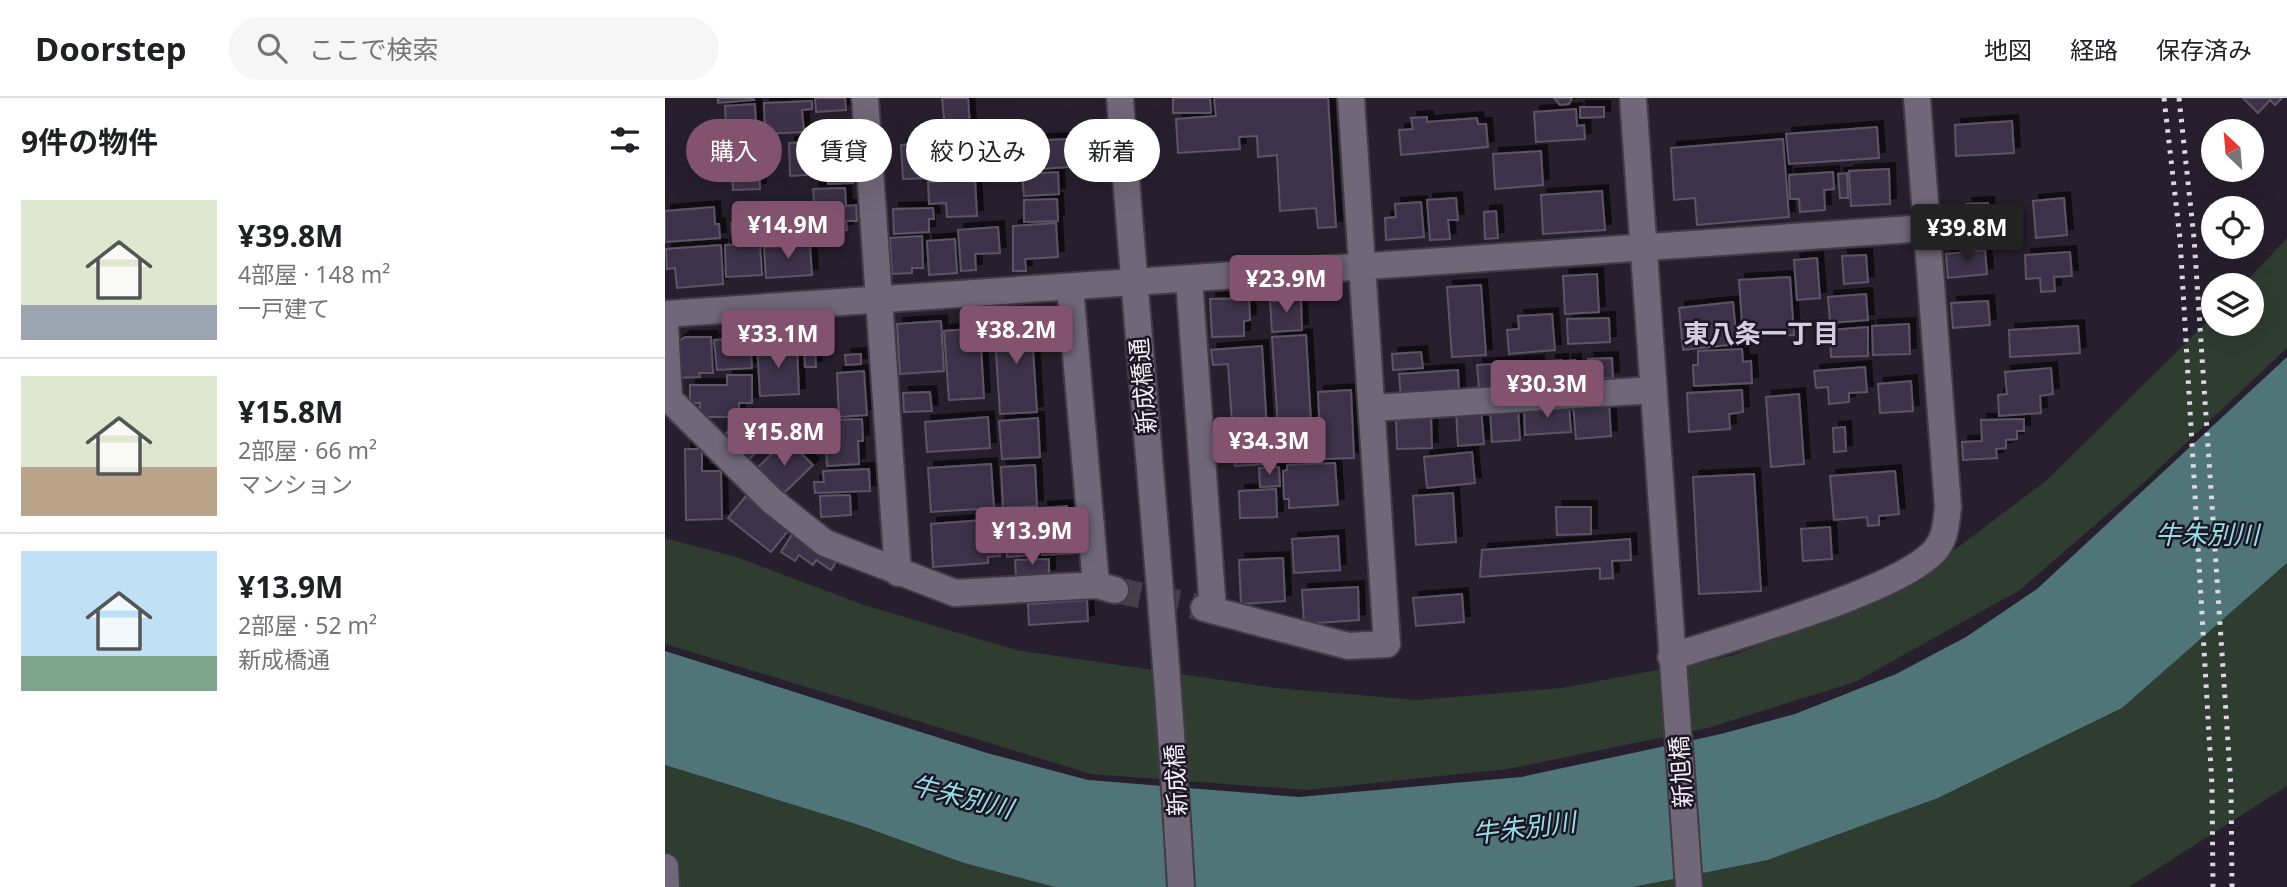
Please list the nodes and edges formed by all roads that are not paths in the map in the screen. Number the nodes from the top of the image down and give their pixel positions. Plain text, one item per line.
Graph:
1 (865, 98) edge
2 (1121, 98) edge
3 (1351, 98) edge
4 (1633, 98) edge
5 (1917, 98) edge
6 (1927, 228) junction
7 (1644, 246) junction
8 (1364, 267) junction
9 (1189, 279) junction
10 (1132, 282) junction
11 (1070, 287) junction
12 (879, 300) junction
13 (665, 314) edge
14 (665, 325) edge
15 (1654, 390) junction
16 (1373, 408) junction
17 (898, 573) junction
18 (1671, 657) junction
19 (1169, 677) joint
20 (665, 867) edge
21 (666, 887) edge
22 (1181, 887) edge
23 (1689, 887) edge

1 - 12 street
2 - 10 street, 新成橋通
3 - 8 street
4 - 7 street, 新旭橋
5 - 6 street
6 - 7 street
6 - 18 street
7 - 8 street
7 - 15 street, 新旭橋
8 - 9 street
8 - 16 street
9 - 10 street
9 - 16 street
10 - 11 street
10 - 19 street, 新成橋通
11 - 12 street
11 - 17 street
12 - 13 street
12 - 17 street
14 - 17 street
15 - 16 street
15 - 18 street, 新旭橋
18 - 23 street, 新旭橋
19 - 22 street, 新成橋
20 - 21 street

